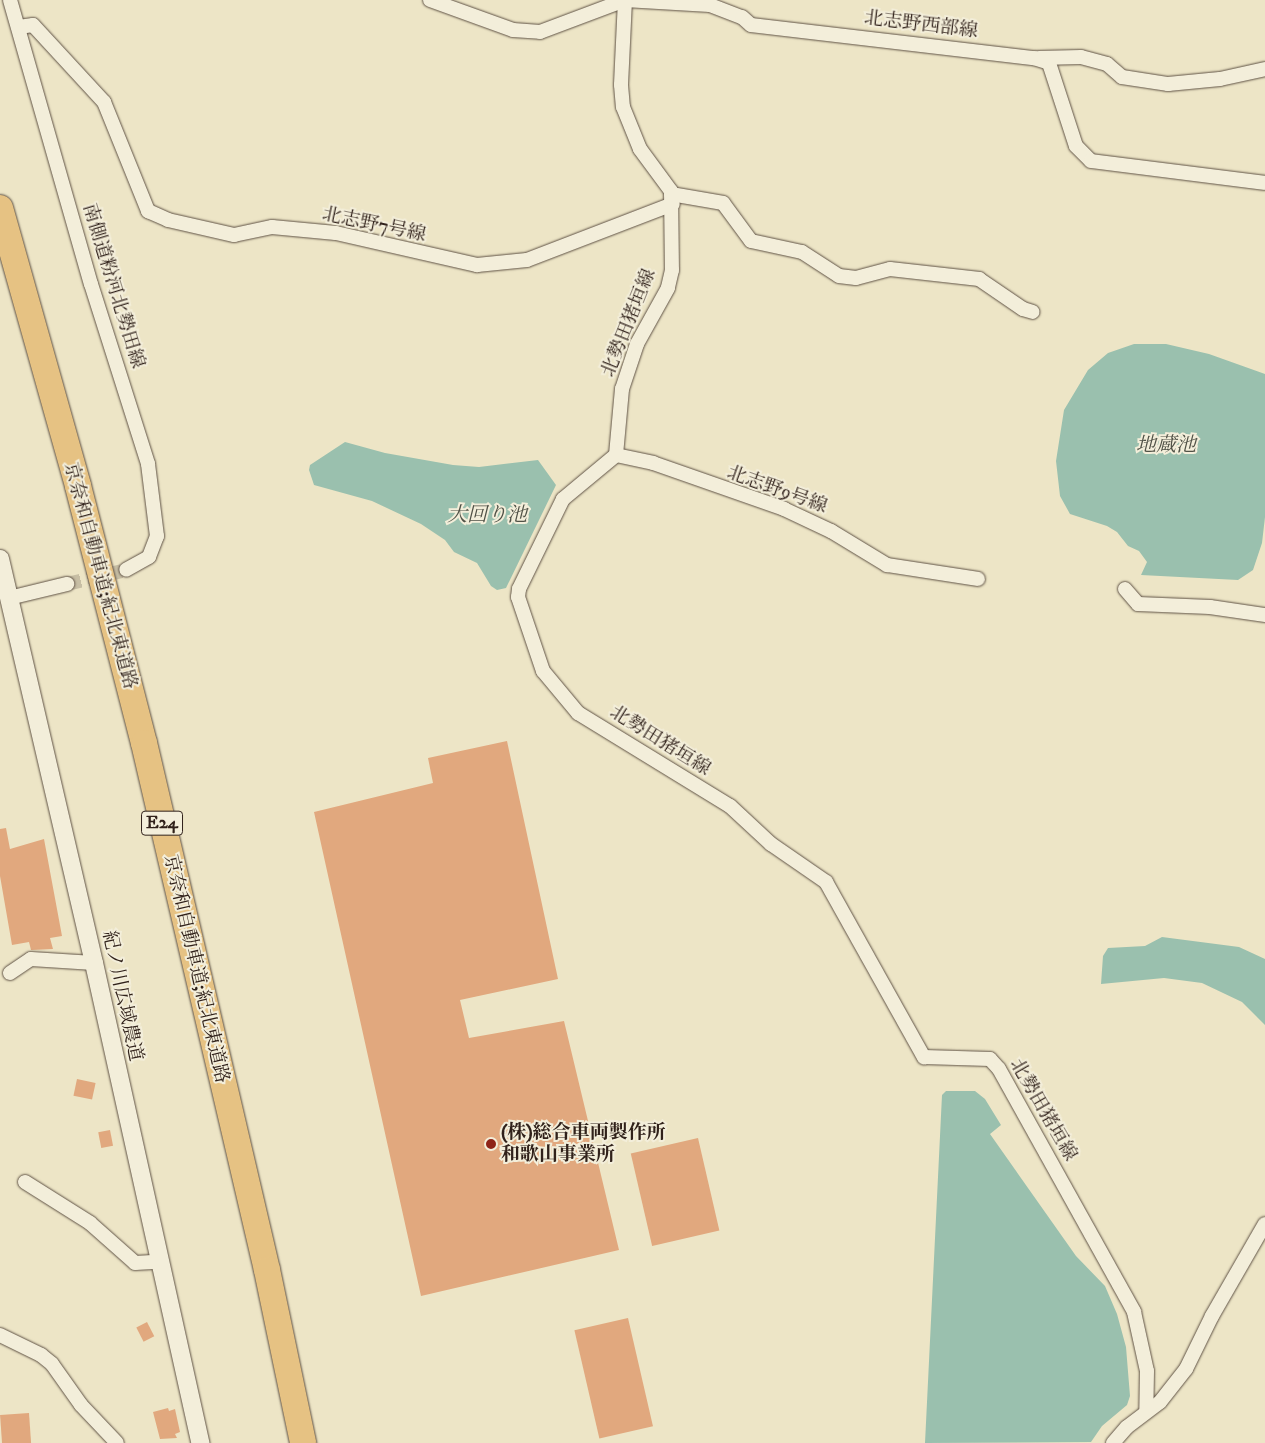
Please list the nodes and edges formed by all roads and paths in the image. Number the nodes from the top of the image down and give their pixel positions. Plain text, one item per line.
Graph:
1 (10, 0) edge
2 (430, 0) edge
3 (625, 0) edge
4 (19, 27) junction
5 (1034, 58) junction
6 (1265, 69) edge
7 (1265, 183) edge
8 (672, 199) junction
9 (0, 208) edge
10 (1033, 312) dead end
11 (616, 455) junction
12 (0, 559) edge
13 (126, 570) tunnel mouth
14 (978, 579) dead end
15 (67, 584) tunnel mouth
16 (1125, 589) dead end
17 (9, 598) junction
18 (1265, 614) edge
19 (94, 963) junction
20 (10, 973) dead end
21 (25, 1182) dead end
22 (1265, 1224) edge
23 (157, 1262) junction
24 (0, 1336) edge
25 (1146, 1410) junction
26 (117, 1443) edge
27 (200, 1443) edge
28 (303, 1443) edge
29 (1113, 1443) edge

1 - 4 street, 南側道粉河北勢田線
2 - 3 street, 北志野西部線
3 - 5 street, 北志野西部線
3 - 8 street
4 - 8 street, 北志野7号線
4 - 13 street, 南側道粉河北勢田線
5 - 6 street, 北志野西部線
5 - 7 street
8 - 10 street
8 - 11 street, 北勢田猪垣線
9 - 28 highway, 京奈和自動車道;紀北東道路 / E24
11 - 14 street, 北志野9号線
11 - 25 street, 北勢田猪垣線
12 - 17 street, 紀ノ川広域農道
15 - 17 street
16 - 18 street
17 - 19 street, 紀ノ川広域農道
19 - 20 street
19 - 23 street, 紀ノ川広域農道
21 - 23 street
22 - 25 street
23 - 27 street, 紀ノ川広域農道
24 - 26 street
25 - 29 street

